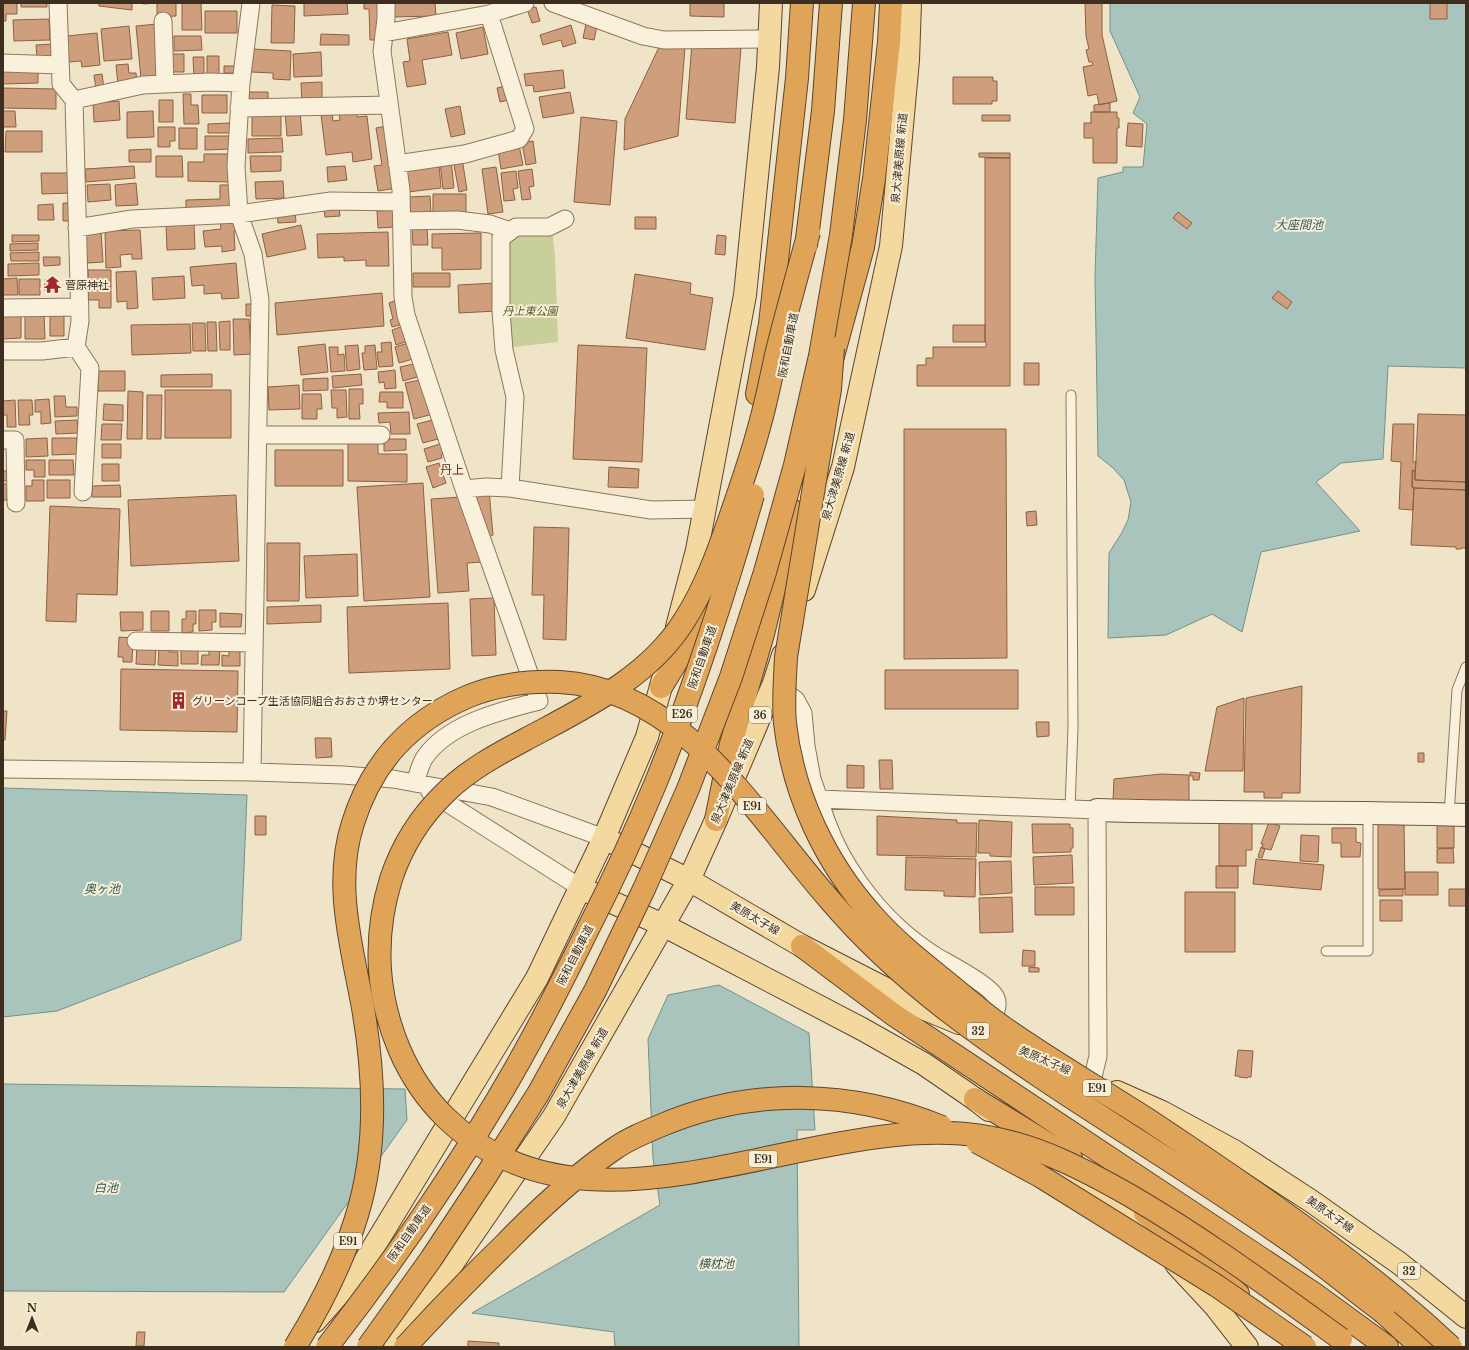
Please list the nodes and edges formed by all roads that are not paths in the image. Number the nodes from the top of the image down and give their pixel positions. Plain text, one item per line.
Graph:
1 (58, 3) edge
2 (250, 3) edge
3 (386, 3) edge
4 (525, 3) edge
5 (553, 3) edge
6 (771, 3) edge
7 (802, 3) edge
8 (831, 3) edge
9 (864, 3) edge
10 (891, 3) edge
11 (910, 3) edge
12 (489, 14) junction
13 (163, 21) dead end
14 (384, 33) junction
15 (769, 39) junction
16 (3, 63) edge
17 (60, 65) junction
18 (165, 83) junction
19 (241, 83) junction
20 (74, 100) junction
21 (389, 105) junction
22 (239, 108) junction
23 (397, 164) junction
24 (401, 202) junction
25 (239, 214) junction
26 (565, 219) dead end
27 (402, 221) junction
28 (78, 228) junction
29 (510, 231) junction
30 (809, 232) junction
31 (841, 235) junction
32 (80, 307) junction
33 (3, 308) edge
34 (76, 347) junction
35 (3, 351) edge
36 (1071, 395) dead end
37 (258, 435) junction
38 (381, 435) dead end
39 (3, 440) edge
40 (510, 488) junction
41 (464, 489) junction
42 (84, 492) dead end
43 (16, 503) dead end
44 (705, 508) junction
45 (136, 641) dead end
46 (254, 643) junction
47 (1466, 667) edge
48 (774, 683) junction
49 (661, 687) junction
50 (3, 769) edge
51 (252, 772) junction
52 (415, 783) junction
53 (819, 799) junction
54 (1070, 809) junction
55 (1097, 810) junction
56 (1368, 813) junction
57 (1458, 815) edge
58 (716, 820) junction
59 (604, 838) junction
60 (689, 880) junction
61 (581, 888) junction
62 (663, 925) junction
63 (802, 946) junction
64 (1326, 951) dead end
65 (986, 1035) junction
66 (1092, 1080) junction
67 (976, 1099) junction
68 (1466, 1317) edge
69 (1243, 1346) edge
70 (292, 1347) edge
71 (295, 1347) edge
72 (327, 1347) edge
73 (368, 1347) edge
74 (395, 1347) edge
75 (405, 1347) edge
76 (1286, 1347) edge
77 (1305, 1347) edge
78 (1352, 1347) edge
79 (1387, 1347) edge
80 (1422, 1347) edge
81 (1451, 1347) edge

1 - 17 street
2 - 19 street
3 - 14 street
4 - 12 street
5 - 15 street
6 - 15 main road
7 - 49 highway
8 - 30 highway, 阪和自動車道 / E26, bridge
9 - 31 highway, E26, bridge
10 - 58 highway
11 - 48 main road, 泉大津美原線 新道 / 36
12 - 14 street
12 - 23 street
13 - 18 street
14 - 21 street
15 - 44 main road
16 - 17 street
17 - 20 street
18 - 19 street
18 - 20 street
19 - 22 street
20 - 28 street
21 - 22 street
21 - 23 street
22 - 25 street
23 - 24 street
24 - 25 street
24 - 27 street
25 - 28 street
25 - 37 street
26 - 29 street
27 - 29 street
27 - 41 street
28 - 32 street
29 - 40 street
30 - 72 highway, 阪和自動車道 / E26, bridge
30 - 78 highway, E91, bridge
31 - 73 highway, E26, bridge
31 - 81 highway, E91, bridge
32 - 33 street
32 - 34 street
34 - 35 street
34 - 42 street
36 - 54 lane
37 - 38 street
37 - 46 street
39 - 43 street
40 - 41 street
40 - 44 street
41 - 52 street
44 - 49 main road
45 - 46 street
46 - 51 street
47 - 57 lane
48 - 53 street
48 - 58 main road, 泉大津美原線 新道 / 36
49 - 59 main road
50 - 51 street
51 - 52 street
52 - 59 street
52 - 61 street
53 - 54 street
53 - 65 street
54 - 55 street
55 - 56 street
55 - 66 street
56 - 57 street
56 - 64 lane
58 - 60 main road, 泉大津美原線 新道 / 36
59 - 60 main road, 美原太子線 / 32
59 - 61 main road
60 - 62 main road, 泉大津美原線 新道 / 36
60 - 63 main road, 美原太子線 / 32
61 - 62 main road
61 - 70 main road
62 - 67 main road
62 - 74 main road, 泉大津美原線 新道 / 36
63 - 65 main road, 美原太子線 / 32
63 - 79 highway
65 - 66 main road, 美原太子線 / 32
66 - 68 main road, 美原太子線 / 32
67 - 69 main road
67 - 76 highway, bridge
71 - 80 highway, E91, bridge
75 - 77 highway, bridge

